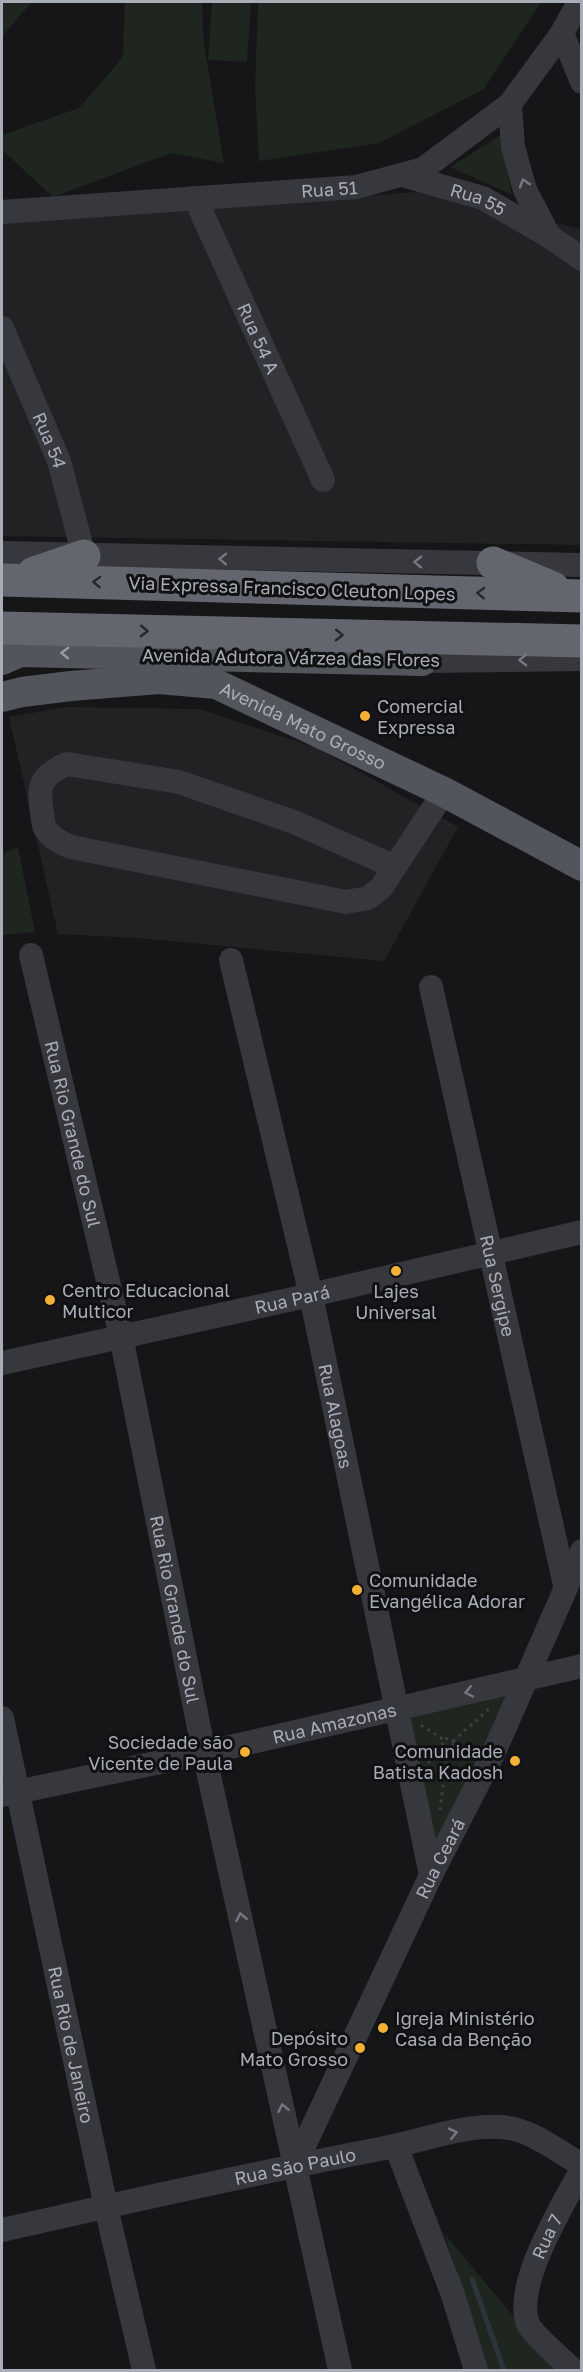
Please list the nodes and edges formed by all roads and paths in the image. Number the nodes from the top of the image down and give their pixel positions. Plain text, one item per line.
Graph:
1 (579, 2) edge
2 (562, 33) junction
3 (582, 82) edge
4 (510, 104) junction
5 (402, 175) junction
6 (195, 198) junction
7 (2, 212) edge
8 (549, 236) junction
9 (582, 259) edge
10 (2, 328) edge
11 (323, 480) dead end
12 (84, 556) junction
13 (493, 563) junction
14 (582, 565) edge
15 (6, 571) edge
16 (577, 596) edge
17 (2, 628) edge
18 (485, 639) junction
19 (582, 641) edge
20 (153, 654) junction
21 (291, 657) junction
22 (582, 659) edge
23 (2, 660) edge
24 (422, 661) junction
25 (263, 667) junction
26 (2, 670) edge
27 (216, 684) junction
28 (72, 686) junction
29 (2, 697) edge
30 (263, 706) junction
31 (444, 792) junction
32 (582, 866) edge
33 (395, 867) junction
34 (31, 955) dead end
35 (231, 960) dead end
36 (431, 987) dead end
37 (582, 1232) edge
38 (491, 1254) junction
39 (311, 1295) junction
40 (121, 1336) junction
41 (2, 1363) edge
42 (582, 1551) edge
43 (565, 1585) junction
44 (582, 1666) edge
45 (526, 1680) junction
46 (493, 1706) dead end
47 (396, 1708) junction
48 (2, 1718) edge
49 (416, 1722) dead end
50 (444, 1740) junction
51 (453, 1741) junction
52 (453, 1747) junction
53 (446, 1749) junction
54 (204, 1753) junction
55 (474, 1761) dead end
56 (420, 1770) dead end
57 (9, 1793) edge
58 (439, 1814) dead end
59 (431, 1875) junction
60 (396, 2146) junction
61 (295, 2165) junction
62 (582, 2167) edge
63 (106, 2207) junction
64 (2, 2230) edge
65 (144, 2370) edge
66 (340, 2370) edge
67 (476, 2370) edge
68 (573, 2370) edge

1 - 2 street, Rua 51
2 - 3 street
2 - 4 street, Rua 51
4 - 5 street, Rua 51
8 -> 4 street, Rua 55
5 - 6 street, Rua 51
5 - 8 street, Rua 55
6 - 7 street, Rua 51
6 - 11 street, Rua 54 A
8 - 9 street, Rua 55
10 - 12 street, Rua 54
13 -> 12 street
12 - 15 highway
13 - 14 street
13 - 16 highway
16 -> 15 highway, Via Expressa Francisco Cleuton Lopes
17 -> 18 highway
18 - 19 highway
18 - 24 highway
20 - 21 main road, Avenida Adutora Várzea das Flores
20 -> 23 main road, Avenida Adutora Várzea das Flores
20 - 27 main road
21 - 24 main road, Avenida Adutora Várzea das Flores
21 - 25 main road
22 -> 24 street, Avenida Adutora Várzea das Flores
25 - 27 main road
25 - 30 main road
26 - 28 main road
27 - 28 main road, Avenida Mato Grosso
27 - 30 main road, Avenida Mato Grosso
28 - 29 main road, Avenida Mato Grosso
30 - 31 main road, Avenida Mato Grosso
31 - 32 main road, Avenida Mato Grosso
31 - 33 street
33 - 33 street
34 - 40 street, Rua Rio Grande do Sul
35 - 39 street, Rua Alagoas
36 - 38 street, Rua Sergipe
37 - 38 street, Rua Pará
38 - 39 street, Rua Pará
38 - 43 street, Rua Sergipe
39 - 40 street, Rua Pará
39 - 47 street, Rua Alagoas
40 - 41 street, Rua Pará
40 - 54 street, Rua Rio Grande do Sul
42 - 43 street, Rua Ceará
43 - 45 street, Rua Ceará
44 - 45 street, Rua Amazonas
45 -> 47 street, Rua Amazonas
45 - 59 street, Rua Ceará
46 - 51 path
47 - 54 street, Rua Amazonas
47 - 59 street, Rua Alagoas
48 - 57 street, Rua Rio de Janeiro
49 - 50 path
50 - 51 path
50 - 53 path
51 - 52 path
52 - 53 path
52 - 55 path
53 - 56 path
53 - 58 path
54 - 57 street, Rua Amazonas
61 -> 54 street, Rua Rio Grande do Sul
57 - 63 street, Rua Rio de Janeiro
59 - 61 street, Rua Ceará
60 - 61 street, Rua São Paulo
60 -> 62 street, Rua São Paulo
60 - 67 street
61 - 63 street, Rua São Paulo
61 - 66 street, Rua Rio Grande do Sul
62 - 68 street, Rua 7
63 - 64 street, Rua São Paulo
63 - 65 street, Rua Rio de Janeiro

